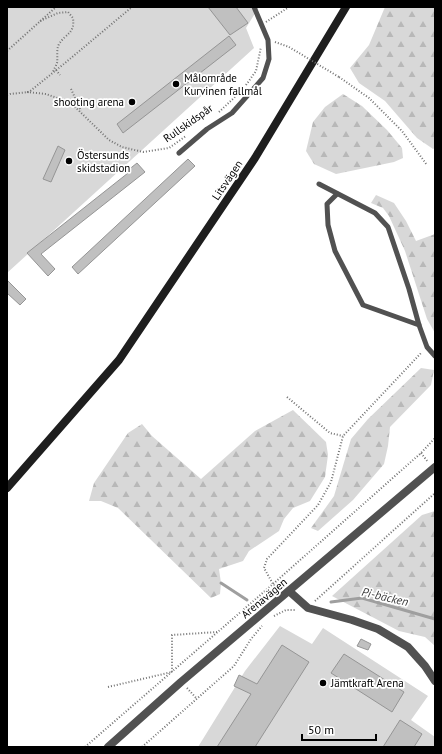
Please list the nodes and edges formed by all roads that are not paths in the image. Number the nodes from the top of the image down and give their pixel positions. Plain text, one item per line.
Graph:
1 (254, 7) edge
2 (346, 7) edge
3 (179, 153) dead end
4 (319, 184) dead end
5 (337, 194) junction
6 (419, 325) junction
7 (435, 356) edge
8 (435, 467) edge
9 (7, 488) edge
10 (287, 592) junction
11 (435, 681) edge
12 (108, 747) edge

1 - 3 lane
2 - 9 main road, Litsvägen
4 - 5 lane
5 - 6 lane
5 - 6 lane
6 - 7 lane
8 - 10 street, Arenavägen
10 - 11 street
10 - 12 street, Arenavägen

